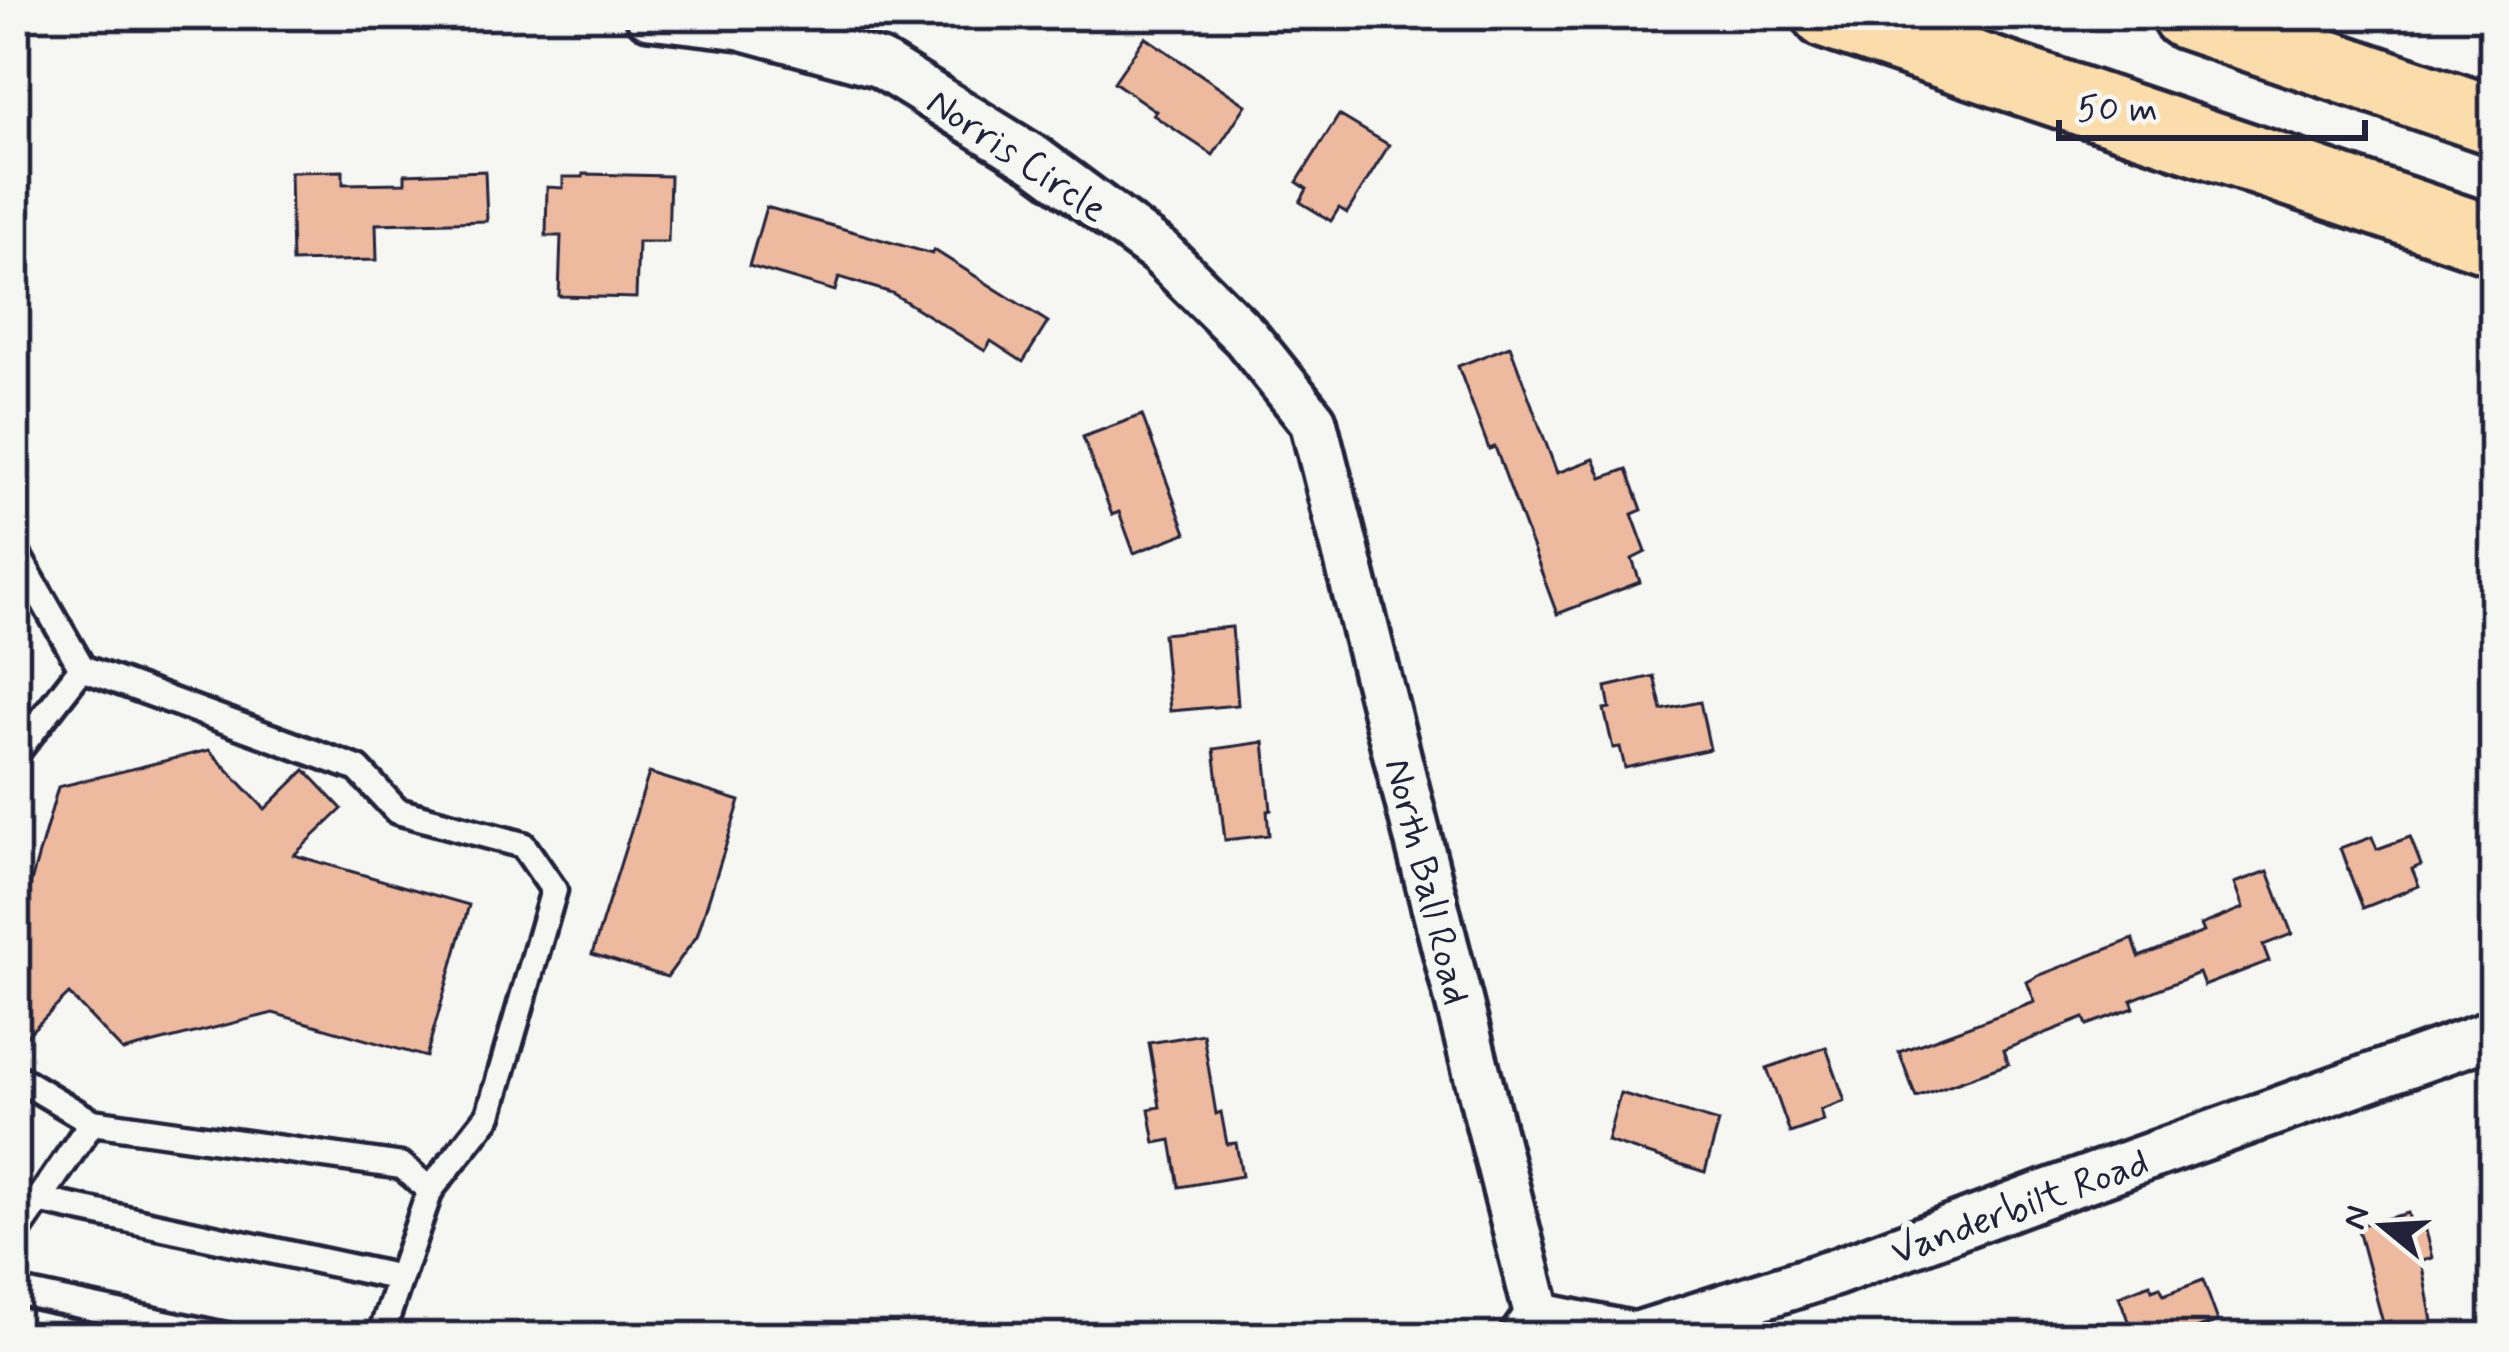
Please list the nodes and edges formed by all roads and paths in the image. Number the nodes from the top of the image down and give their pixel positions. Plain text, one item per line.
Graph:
1 (649, 15) edge
2 (1827, 15) edge
3 (2185, 15) edge
4 (2494, 121) edge
5 (2494, 241) edge
6 (1313, 421) joint
7 (15, 551) edge
8 (23, 593) edge
9 (82, 668) junction
10 (15, 754) edge
11 (2494, 1034) edge
12 (15, 1076) edge
13 (92, 1122) junction
14 (430, 1190) junction
15 (38, 1200) junction
16 (15, 1235) edge
17 (400, 1278) junction
18 (15, 1291) edge
19 (1536, 1330) edge
20 (230, 1337) edge
21 (380, 1337) edge

1 - 6 street, Norris Circle
2 - 5 highway
3 - 4 highway
6 - 19 street, North Ball Road
7 - 8 lane
8 - 9 lane
9 - 10 lane
9 - 14 lane
11 - 19 street, Vanderbilt Road
12 - 13 lane
13 - 14 lane
13 - 15 lane
14 - 17 lane
15 - 16 lane
15 - 17 lane
17 - 21 lane
18 - 20 lane

